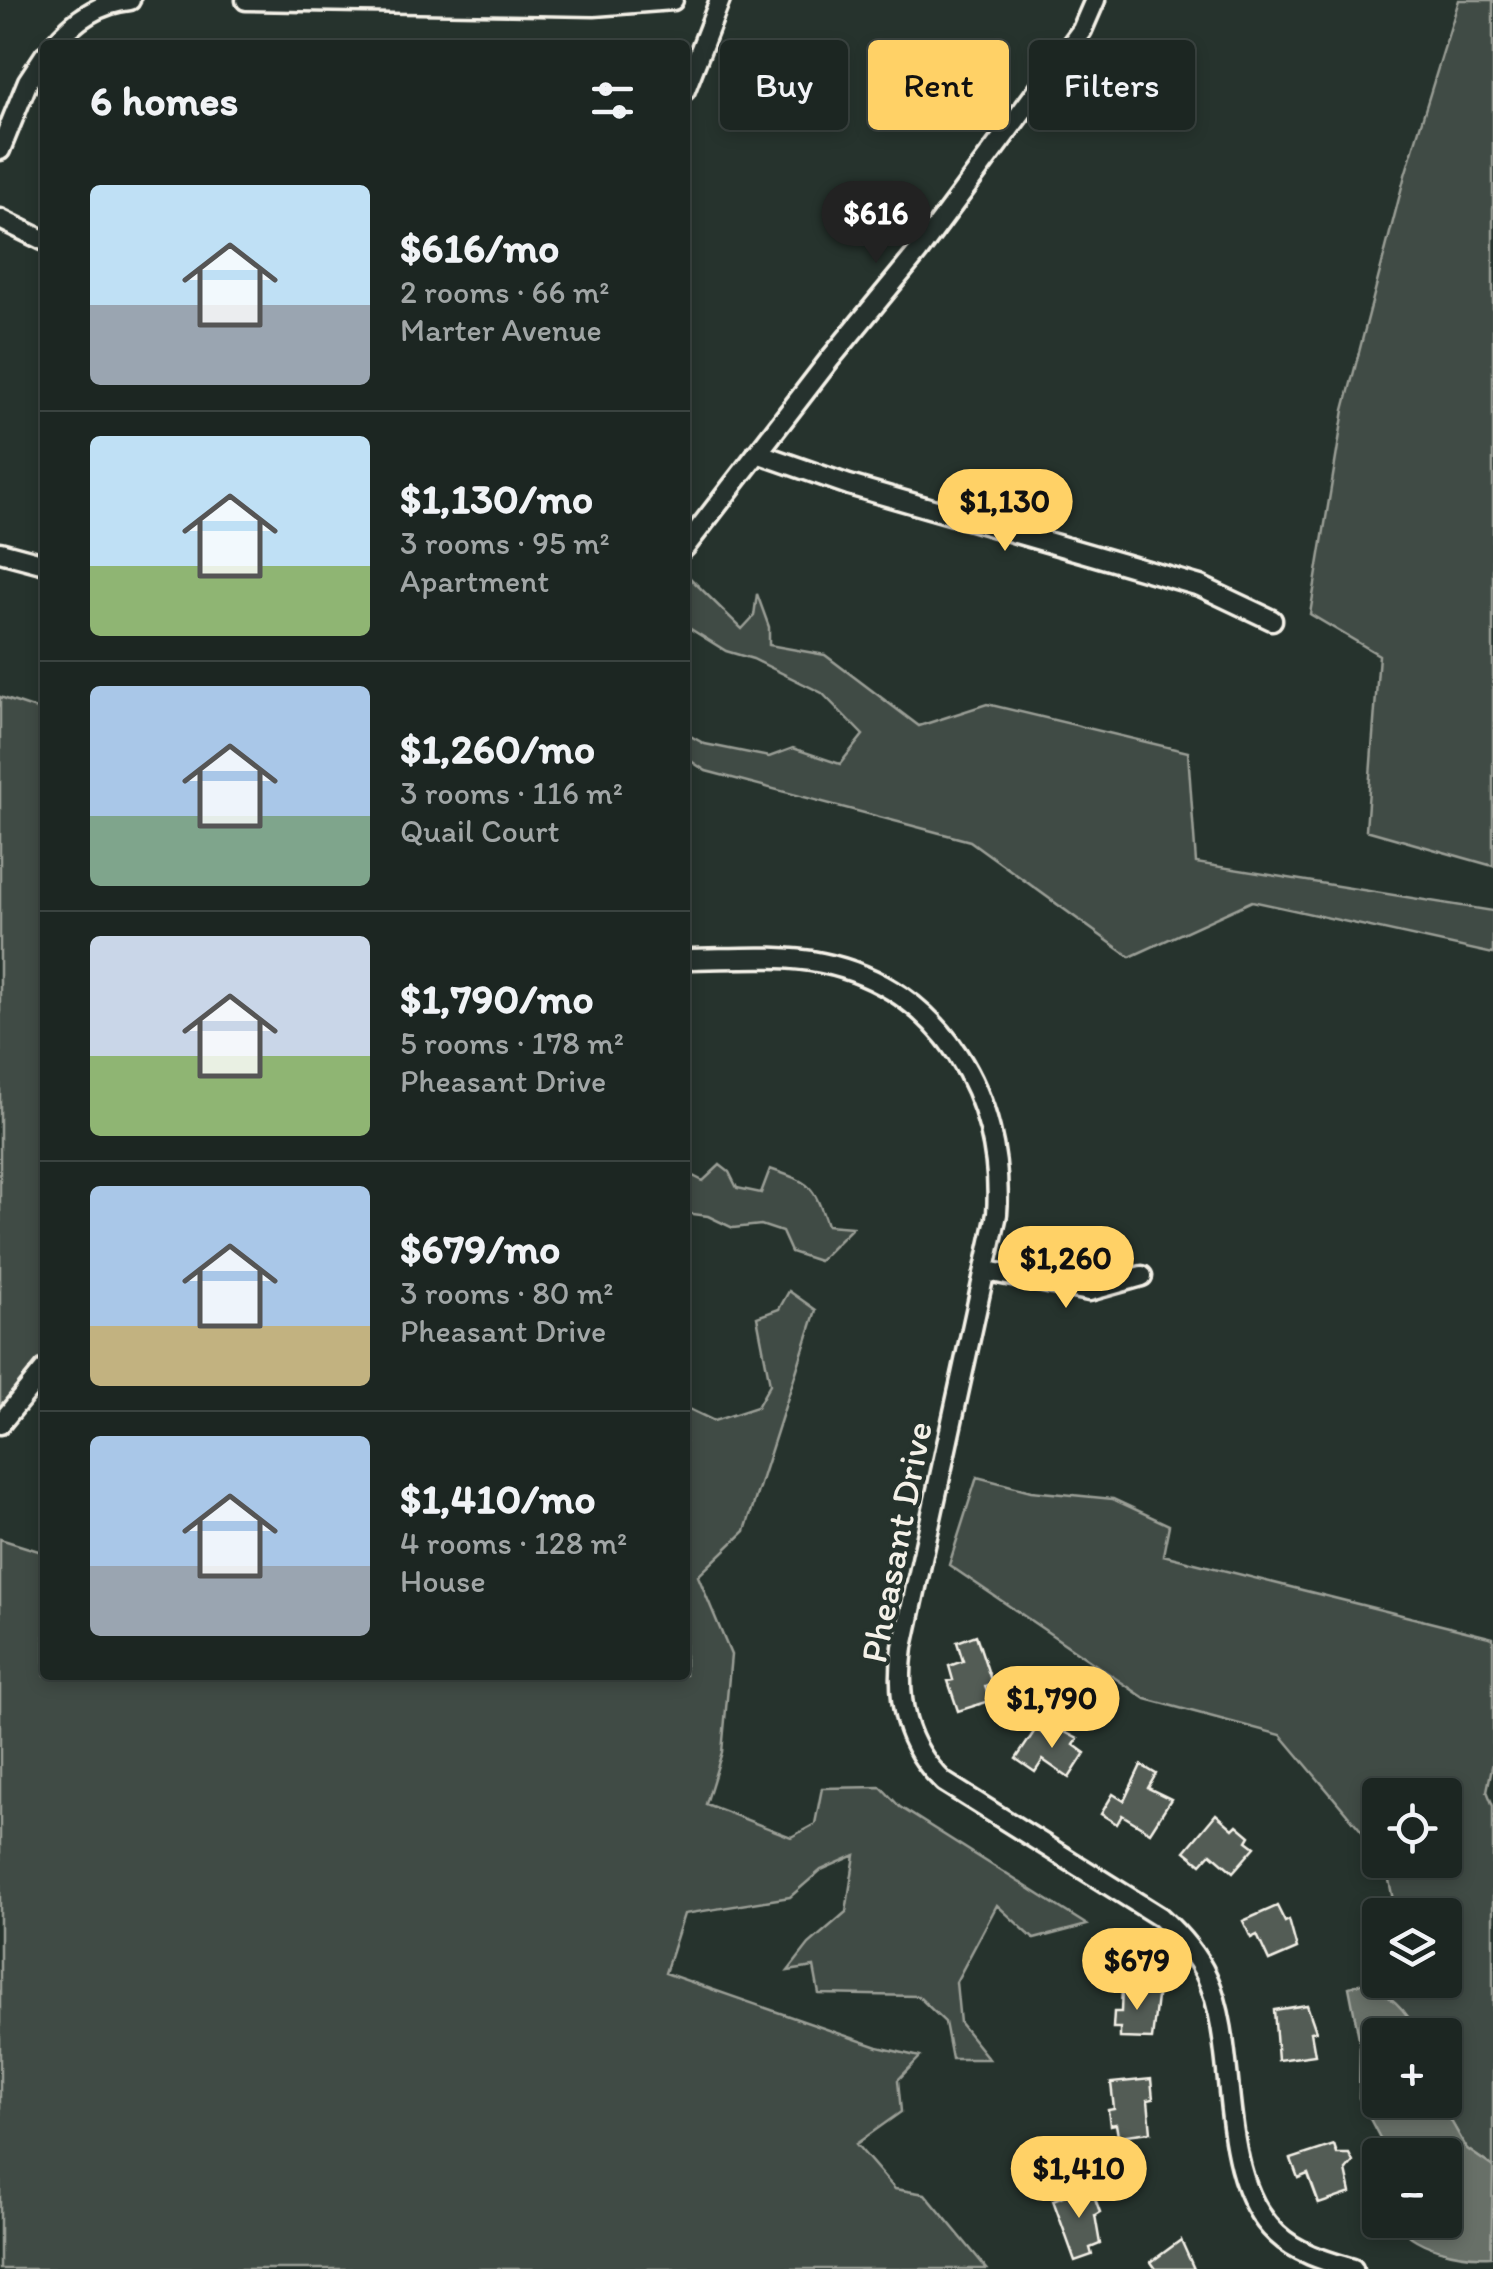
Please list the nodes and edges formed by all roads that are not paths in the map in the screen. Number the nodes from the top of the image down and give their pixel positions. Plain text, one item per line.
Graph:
1 (130, 0) edge
2 (246, 0) edge
3 (673, 0) edge
4 (720, 0) edge
5 (1095, 0) edge
6 (58, 40) edge
7 (40, 63) edge
8 (690, 77) edge
9 (0, 150) edge
10 (0, 219) edge
11 (40, 239) edge
12 (757, 454) junction
13 (690, 541) edge
14 (0, 552) edge
15 (40, 563) edge
16 (1272, 620) dead end
17 (690, 959) edge
18 (987, 1270) junction
19 (1142, 1276) dead end
20 (40, 1374) edge
21 (0, 1424) edge
22 (1353, 2269) edge

1 - 6 street
2 - 3 street
4 - 8 street
5 - 12 street
7 - 9 street
10 - 11 street
12 - 13 street
12 - 16 street
14 - 15 street
17 - 18 street, Pheasant Drive
18 - 19 street
18 - 22 street, Pheasant Drive
20 - 21 street

